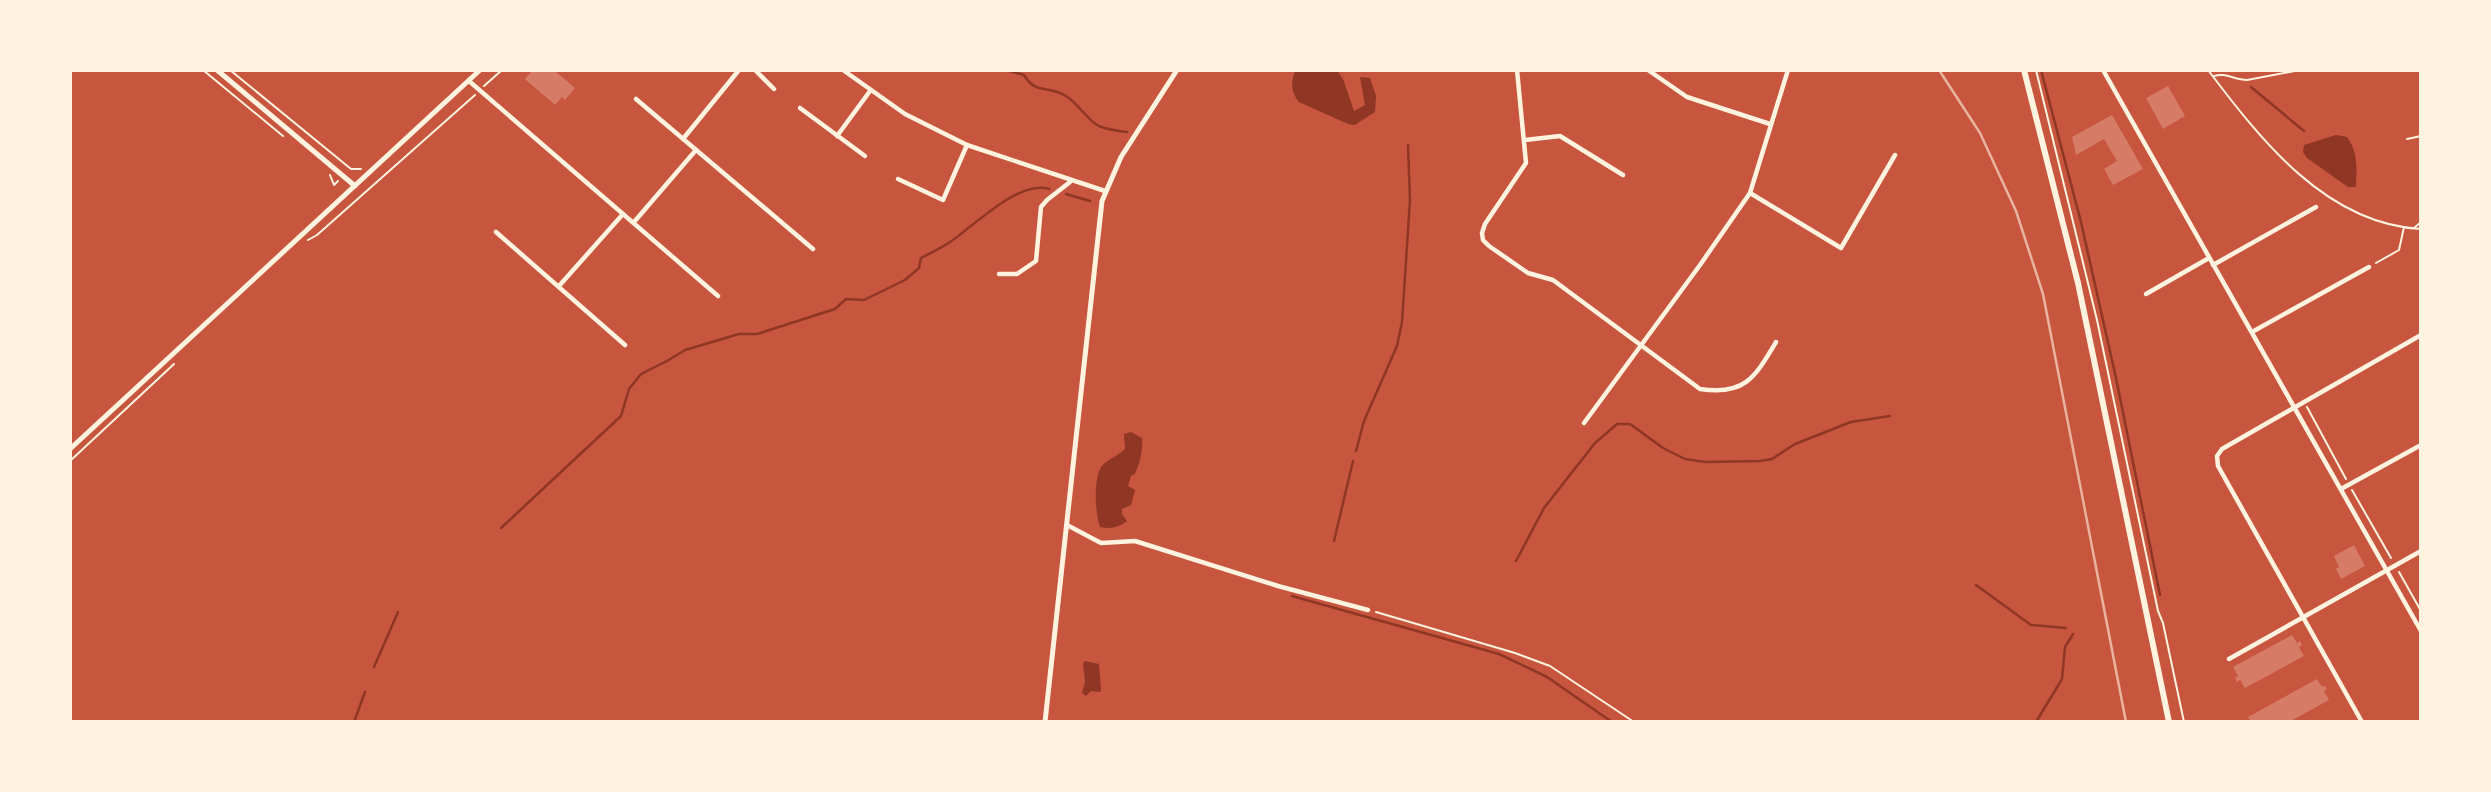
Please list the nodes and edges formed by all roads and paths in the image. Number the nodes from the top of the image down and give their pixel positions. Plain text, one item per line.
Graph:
1 (203, 70) edge
2 (217, 70) edge
3 (230, 70) edge
4 (481, 70) edge
5 (502, 70) edge
6 (739, 70) edge
7 (755, 70) edge
8 (843, 70) edge
9 (1177, 70) edge
10 (1517, 70) edge
11 (1648, 70) edge
12 (1788, 70) edge
13 (2024, 70) edge
14 (2036, 70) edge
15 (2103, 70) edge
16 (2208, 70) edge
17 (2300, 70) edge
18 (2213, 76) junction
19 (469, 81) junction
20 (774, 89) dead end
21 (870, 90) junction
22 (479, 91) junction
23 (636, 99) dead end
24 (800, 108) dead end
25 (1770, 124) junction
26 (837, 136) junction
27 (2421, 136) edge
28 (683, 139) junction
29 (2407, 139) dead end
30 (1525, 140) junction
31 (290, 142) dead end
32 (967, 145) junction
33 (696, 150) junction
34 (1895, 155) dead end
35 (865, 156) dead end
36 (351, 169) dead end
37 (1623, 175) dead end
38 (331, 176) dead end
39 (383, 176) dead end
40 (898, 179) dead end
41 (1071, 181) junction
42 (334, 185) dead end
43 (355, 186) junction
44 (1105, 191) junction
45 (1750, 193) junction
46 (2316, 207) dead end
47 (623, 214) junction
48 (634, 222) junction
49 (2421, 222) edge
50 (2404, 227) junction
51 (2413, 228) junction
52 (2421, 229) edge
53 (496, 232) dead end
54 (813, 249) dead end
55 (2209, 258) junction
56 (2213, 264) junction
57 (2369, 267) joint
58 (999, 274) dead end
59 (559, 286) junction
60 (2146, 294) dead end
61 (718, 296) dead end
62 (2252, 332) junction
63 (2421, 335) edge
64 (1776, 342) dead end
65 (1641, 344) junction
66 (625, 345) dead end
67 (2304, 402) junction
68 (2294, 407) junction
69 (1584, 423) dead end
70 (2421, 445) edge
71 (70, 449) edge
72 (2349, 484) junction
73 (2341, 489) junction
74 (1067, 526) junction
75 (2421, 551) edge
76 (2395, 566) junction
77 (2387, 570) junction
78 (1368, 610) joint
79 (2421, 611) edge
80 (2303, 618) junction
81 (2421, 631) edge
82 (2229, 659) dead end
83 (1045, 722) edge
84 (1634, 722) edge
85 (2169, 722) edge
86 (2184, 722) edge
87 (2362, 722) edge

1 - 31 path
2 - 43 street
3 - 36 path
4 - 19 street
5 - 22 path
6 - 28 street
7 - 20 street
8 - 21 street
9 - 44 street
10 - 30 street
11 - 25 street
12 - 25 street
13 - 85 main road
14 - 86 path
15 - 55 street
16 - 18 path
17 - 18 path
18 - 50 path
19 - 22 street
19 - 43 street
21 - 26 street
21 - 32 street
22 - 39 path
22 - 47 street
23 - 28 street
24 - 26 street
25 - 45 street
26 - 35 street
27 - 29 path
28 - 33 street
30 - 37 street
30 - 65 street
32 - 40 street
32 - 41 street
33 - 48 street
33 - 54 street
34 - 45 street
38 - 42 path
41 - 44 street
41 - 58 street
43 - 71 street
44 - 74 street
45 - 65 street
46 - 56 street
47 - 48 street
47 - 59 street
48 - 61 street
49 - 51 path
50 - 51 path
50 - 57 path
51 - 52 path
53 - 59 street
55 - 56 street
55 - 60 street
56 - 62 street
57 - 62 street
59 - 66 street
62 - 68 street
63 - 67 street
64 - 65 street
65 - 69 street
67 - 68 street
67 - 72 path
68 - 73 street
68 - 80 street
70 - 72 street
72 - 73 street
72 - 76 path
73 - 77 street
74 - 78 street
74 - 83 street
75 - 76 street
76 - 77 street
76 - 79 path
77 - 80 street
77 - 81 street
78 - 84 path
80 - 82 street
80 - 87 street

